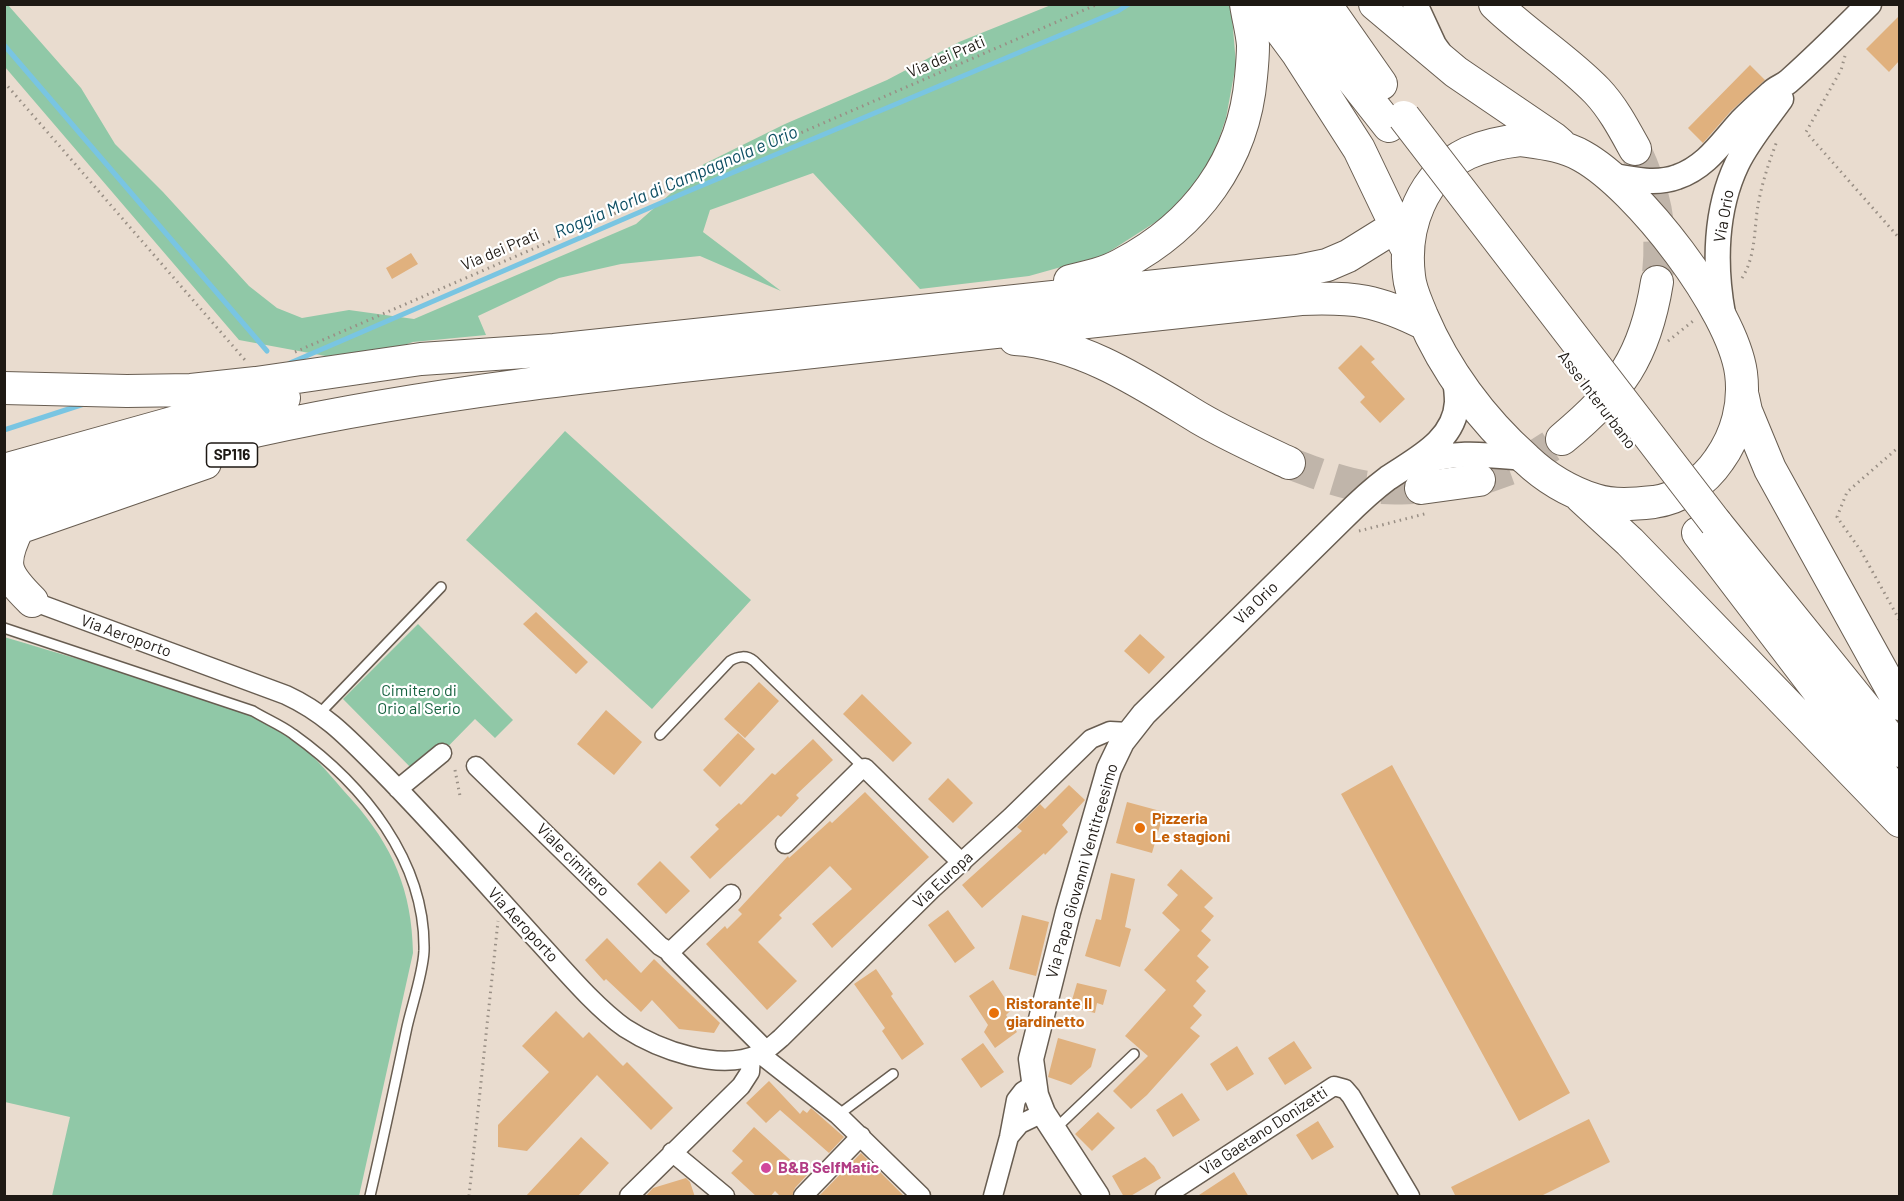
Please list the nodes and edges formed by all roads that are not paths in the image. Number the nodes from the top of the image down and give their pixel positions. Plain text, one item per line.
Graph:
1 (1246, 4) edge
2 (1261, 4) edge
3 (1293, 4) edge
4 (1325, 4) edge
5 (1375, 4) edge
6 (1415, 4) edge
7 (1495, 4) edge
8 (1869, 4) edge
9 (1456, 72) junction
10 (1785, 85) junction
11 (1397, 122) junction
12 (1562, 147) junction
13 (1635, 149) tunnel mouth
14 (1609, 175) junction
15 (1406, 230) junction
16 (1657, 282) tunnel mouth
17 (854, 318) junction
18 (1425, 324) junction
19 (1725, 326) junction
20 (961, 335) junction
21 (554, 350) junction
22 (1455, 378) junction
23 (4, 388) edge
24 (1742, 393) junction
25 (1562, 439) tunnel mouth
26 (1524, 458) junction
27 (1289, 463) tunnel mouth
28 (4, 470) edge
29 (1388, 478) junction
30 (1479, 480) tunnel mouth
31 (1575, 492) junction
32 (1426, 500) tunnel mouth
33 (9, 521) edge
34 (1707, 528) junction
35 (441, 587) dead end
36 (18, 599) edge
37 (4, 628) edge
38 (1899, 705) edge
39 (320, 713) junction
40 (1129, 732) junction
41 (660, 735) dead end
42 (1899, 751) edge
43 (442, 753) dead end
44 (476, 766) dead end
45 (864, 768) junction
46 (398, 789) junction
47 (1899, 797) edge
48 (1899, 821) edge
49 (785, 844) dead end
50 (962, 863) junction
51 (731, 894) dead end
52 (670, 952) junction
53 (759, 1054) junction
54 (1134, 1054) dead end
55 (893, 1074) dead end
56 (1034, 1084) junction
57 (838, 1114) junction
58 (1048, 1122) junction
59 (861, 1136) junction
60 (1009, 1137) junction
61 (672, 1152) junction
62 (1405, 1194) edge
63 (370, 1197) edge
64 (629, 1197) edge
65 (724, 1197) edge
66 (803, 1197) edge
67 (921, 1197) edge
68 (993, 1197) edge
69 (1097, 1197) edge
70 (1165, 1197) edge

1 - 17 highway
2 - 15 highway
3 - 11 highway, Asse Interurbano
4 - 11 highway, Asse Interurbano
5 - 9 highway
6 - 9 street
7 - 13 highway
8 - 10 street, Via Orio
9 - 12 highway
10 - 14 street, Via Orio
10 - 19 street, Via Orio
11 - 34 highway, Asse Interurbano, bridge
12 - 14 highway
12 - 15 highway
14 - 19 highway
15 - 17 highway
15 - 18 highway
16 - 25 highway
17 - 21 highway
18 - 20 highway
18 - 22 highway
19 - 24 highway
20 - 27 highway
20 - 33 highway, SP116
21 - 23 highway
21 - 28 highway
22 - 26 highway
22 - 29 street, Via Orio
24 - 31 highway
24 - 38 highway
26 - 29 street, Via Orio
26 - 31 highway
29 - 40 street, Via Orio
30 - 32 highway
31 - 48 highway
33 - 36 highway, SP116
34 - 42 highway, Asse Interurbano
34 - 47 highway, Asse Interurbano
35 - 39 lane
36 - 39 street, Via Aeroporto
37 - 63 lane
39 - 46 street, Via Aeroporto
40 - 50 street, Via Europa
40 - 56 street, Via Papa Giovanni Ventitreesimo
41 - 45 lane
43 - 46 street
44 - 52 street, Viale cimitero
45 - 49 street
45 - 50 street
46 - 53 street, Via Aeroporto
50 - 53 street, Via Europa
51 - 52 street
52 - 53 street, Viale cimitero
53 - 57 street, Viale cimitero
53 - 61 street
54 - 58 lane
55 - 57 lane
56 - 58 street, Via Papa Giovanni Ventitreesimo
56 - 60 street
57 - 59 street, Viale cimitero
58 - 60 street
58 - 69 street, Via Papa Giovanni Ventitreesimo
59 - 66 street
59 - 67 street, Viale cimitero
60 - 68 street
61 - 64 street
61 - 65 street
62 - 70 street, Via Gaetano Donizetti

